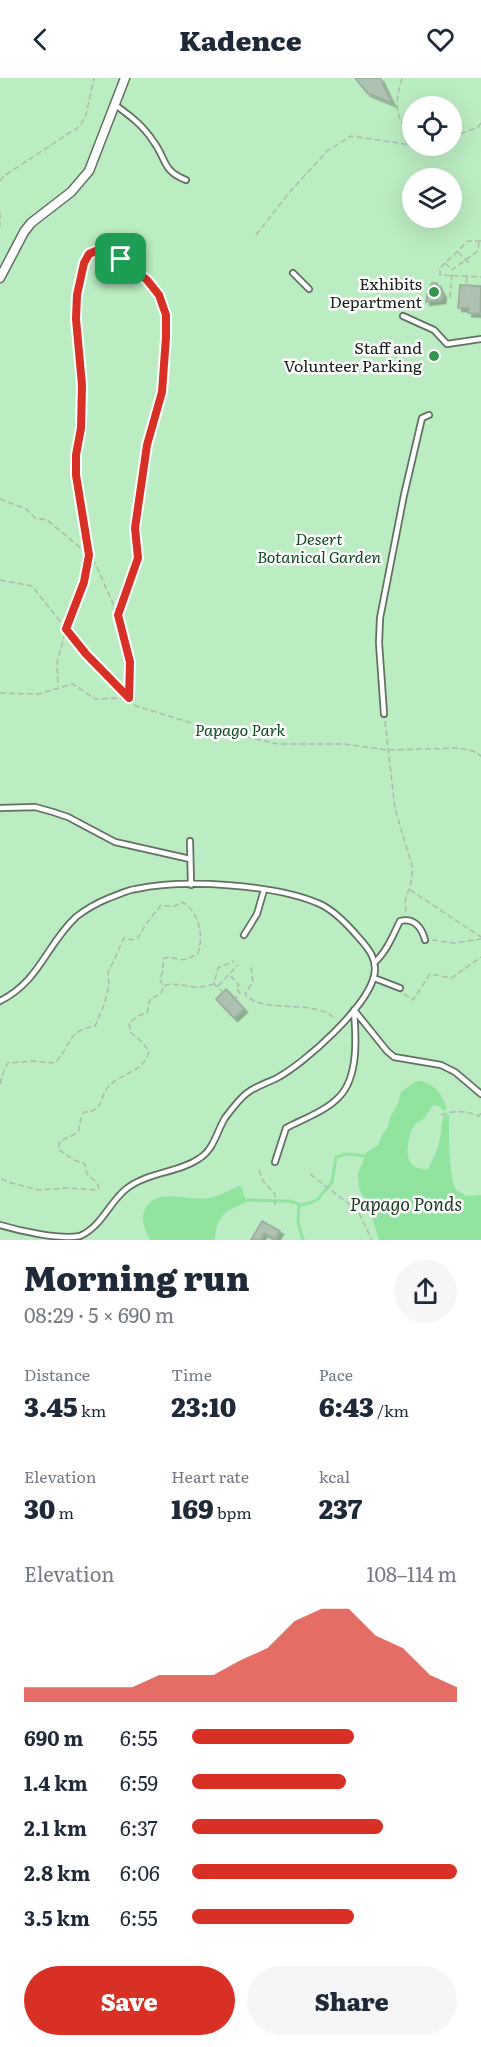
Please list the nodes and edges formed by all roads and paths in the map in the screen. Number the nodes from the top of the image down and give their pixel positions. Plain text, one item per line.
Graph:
1 (94, 78) edge
2 (125, 78) edge
3 (401, 78) edge
4 (114, 104) junction
5 (402, 120) edge
6 (481, 123) edge
7 (462, 133) edge
8 (402, 143) edge
9 (186, 180) dead end
10 (0, 181) edge
11 (0, 213) edge
12 (0, 226) edge
13 (256, 236) dead end
14 (480, 241) edge
15 (457, 251) junction
16 (480, 251) edge
17 (466, 260) junction
18 (445, 263) junction
19 (470, 264) dead end
20 (452, 270) junction
21 (293, 273) dead end
22 (452, 276) junction
23 (467, 276) junction
24 (481, 277) edge
25 (0, 278) edge
26 (309, 289) dead end
27 (471, 292) dead end
28 (450, 298) dead end
29 (403, 316) dead end
30 (481, 339) edge
31 (429, 415) dead end
32 (0, 499) edge
33 (89, 555) junction
34 (0, 580) edge
35 (118, 615) junction
36 (66, 629) junction
37 (58, 688) junction
38 (0, 693) edge
39 (129, 698) junction
40 (384, 714) joint
41 (388, 750) junction
42 (481, 756) edge
43 (0, 808) edge
44 (190, 841) dead end
45 (190, 859) junction
46 (191, 885) junction
47 (409, 889) junction
48 (264, 890) junction
49 (407, 919) junction
50 (244, 935) dead end
51 (481, 938) edge
52 (425, 940) joint
53 (481, 957) edge
54 (234, 961) dead end
55 (375, 962) junction
56 (238, 965) dead end
57 (251, 967) dead end
58 (229, 974) junction
59 (374, 978) junction
60 (214, 984) junction
61 (163, 987) junction
62 (218, 987) junction
63 (400, 988) joint
64 (224, 993) dead end
65 (0, 1001) edge
66 (227, 1007) dead end
67 (354, 1010) junction
68 (340, 1024) junction
69 (0, 1084) edge
70 (481, 1094) edge
71 (481, 1113) edge
72 (441, 1115) dead end
73 (275, 1162) dead end
74 (259, 1170) dead end
75 (310, 1174) dead end
76 (0, 1178) edge
77 (275, 1205) dead end
78 (0, 1226) edge
79 (372, 1240) edge

1 - 10 path
2 - 4 street
3 - 5 path
4 - 9 lane
4 - 25 street
6 - 7 path
8 - 13 path
11 - 12 path
14 - 15 path
14 - 16 path
15 - 17 path
15 - 18 path
16 - 17 path
17 - 19 path
17 - 20 path
18 - 20 path
18 - 22 path
20 - 22 path
21 - 26 lane
22 - 23 path
22 - 28 path
23 - 24 path
23 - 27 path
29 - 30 lane
31 - 40 lane
32 - 33 path
33 - 35 path
33 - 35 path
33 - 36 path
34 - 36 path
35 - 39 path
36 - 37 path
36 - 39 path
37 - 38 path
37 - 39 path
39 - 41 path
40 - 41 path
41 - 42 path
41 - 47 path
43 - 45 lane
44 - 45 lane
45 - 46 lane
46 - 48 lane
46 - 65 lane
47 - 49 path
47 - 51 path
48 - 50 lane
48 - 55 lane
49 - 52 lane
49 - 55 lane
51 - 52 path
53 - 63 path
54 - 60 path
55 - 59 lane
56 - 58 path
57 - 68 path
58 - 62 path
58 - 66 path
59 - 63 lane
59 - 67 lane
60 - 61 path
60 - 62 path
61 - 69 path
61 - 76 path
62 - 64 path
67 - 68 lane
67 - 70 lane
67 - 73 lane
68 - 78 lane
71 - 72 path
74 - 77 path
75 - 79 path

